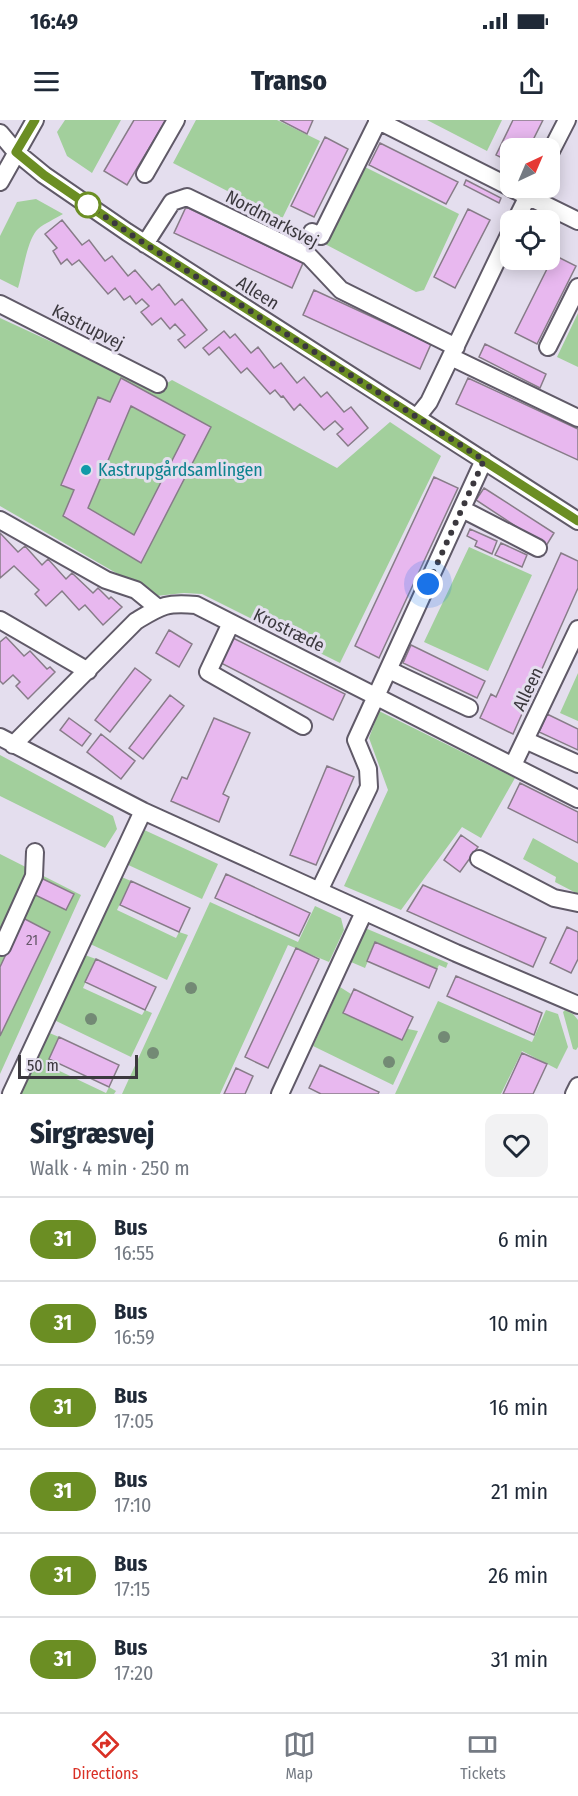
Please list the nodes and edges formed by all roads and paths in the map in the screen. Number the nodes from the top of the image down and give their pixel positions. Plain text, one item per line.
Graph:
1 (35, 120) edge
2 (176, 120) edge
3 (378, 120) edge
4 (567, 120) edge
5 (0, 133) edge
6 (557, 138) edge
7 (16, 152) junction
8 (145, 174) dead end
9 (0, 182) edge
10 (500, 182) edge
11 (540, 198) edge
12 (578, 221) edge
13 (312, 232) dead end
14 (145, 244) junction
15 (500, 254) edge
16 (578, 287) edge
17 (0, 304) edge
18 (548, 347) dead end
19 (453, 352) junction
20 (158, 384) dead end
21 (417, 417) junction
22 (578, 418) edge
23 (484, 460) junction
24 (462, 509) junction
25 (0, 520) edge
26 (578, 521) edge
27 (538, 548) dead end
28 (158, 608) junction
29 (0, 620) edge
30 (231, 623) junction
31 (578, 630) edge
32 (389, 670) junction
33 (88, 671) junction
34 (378, 696) junction
35 (469, 708) dead end
36 (303, 726) dead end
37 (525, 740) junction
38 (7, 741) edge
39 (578, 764) edge
40 (513, 765) junction
41 (578, 799) edge
42 (143, 811) junction
43 (35, 852) dead end
44 (479, 860) dead end
45 (319, 891) junction
46 (578, 903) edge
47 (364, 912) junction
48 (2, 947) dead end
49 (578, 1005) edge
50 (578, 1086) edge
51 (11, 1094) edge
52 (280, 1094) edge
53 (574, 1094) edge

1 - 7 street
2 - 8 street
3 - 10 street
3 - 13 street
4 - 6 street
5 - 7 street, Alleen
7 - 9 street
7 - 14 street, Alleen
11 - 12 street
14 - 19 street, Nordmarksvej
14 - 21 street, Alleen
15 - 19 street
16 - 18 street
17 - 20 street, Kastrupvej
19 - 21 street
19 - 22 street, Nordmarksvej
21 - 23 street, Alleen
23 - 24 street
23 - 26 street, Alleen
24 - 27 street
24 - 32 street
25 - 28 street
28 - 30 street, Krostræde
28 - 33 street, Krostræde
29 - 33 street
30 - 34 street, Krostræde
30 - 36 street
31 - 37 street, Alleen
32 - 34 street
32 - 35 street
33 - 38 street, Krostræde
34 - 40 street, Krostræde
34 - 45 street
37 - 39 street
37 - 40 street, Alleen
38 - 42 street
40 - 41 street, Krostræde
42 - 45 street
42 - 51 street
43 - 48 street
44 - 46 street
45 - 47 street
47 - 49 street
47 - 52 street
50 - 53 street

